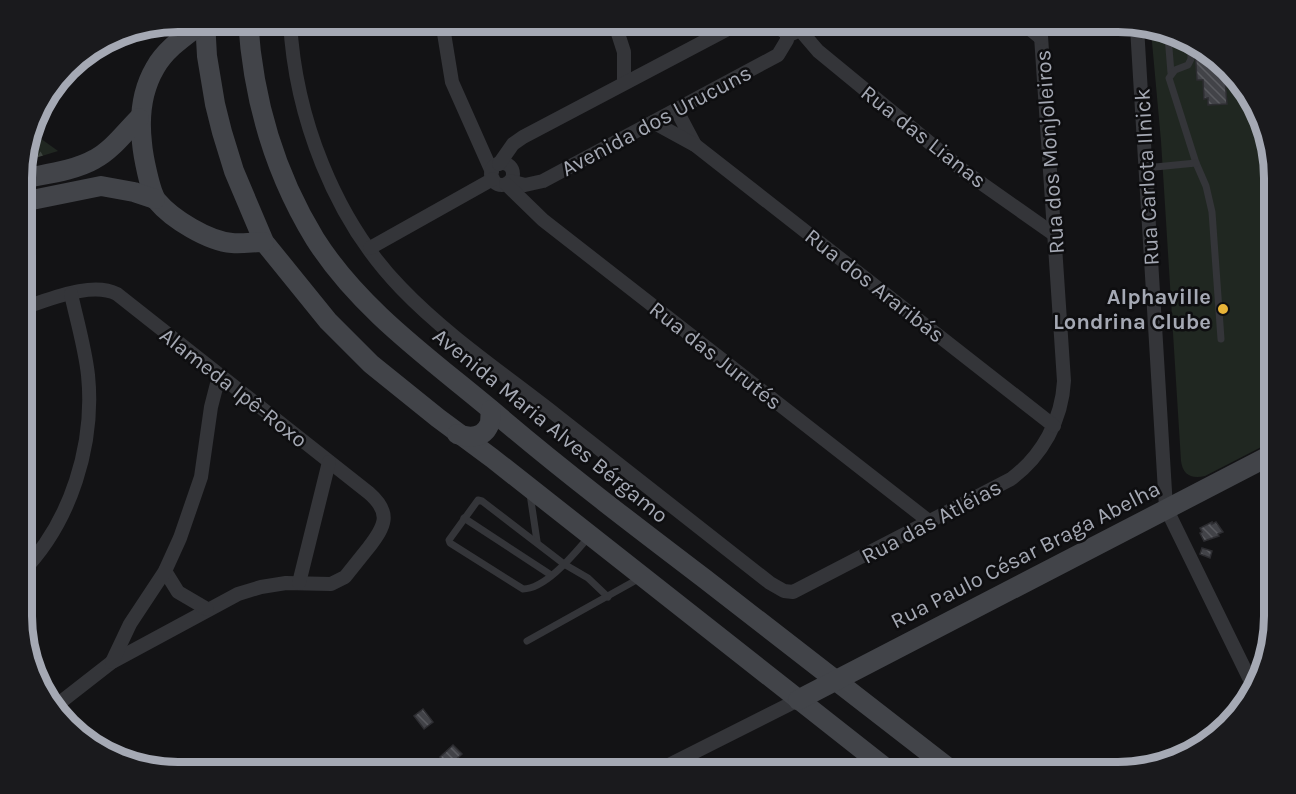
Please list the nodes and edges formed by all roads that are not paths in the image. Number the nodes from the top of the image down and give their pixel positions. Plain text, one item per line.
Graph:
1 (191, 32) edge
2 (206, 32) edge
3 (249, 32) edge
4 (290, 32) edge
5 (444, 32) edge
6 (618, 32) edge
7 (722, 32) edge
8 (794, 32) edge
9 (805, 32) edge
10 (1034, 32) edge
11 (1041, 32) edge
12 (1137, 33) edge
13 (1041, 38) junction
14 (1168, 41) edge
15 (1191, 51) edge
16 (624, 52) junction
17 (644, 73) junction
18 (1171, 73) junction
19 (624, 83) junction
20 (676, 109) junction
21 (139, 118) junction
22 (653, 122) junction
23 (695, 145) junction
24 (1197, 163) junction
25 (1145, 168) junction
26 (500, 176) junction
27 (32, 177) edge
28 (32, 200) edge
29 (155, 200) junction
30 (1055, 235) junction
31 (264, 242) junction
32 (370, 248) junction
33 (71, 294) junction
34 (32, 305) edge
35 (1221, 339) dead end
36 (219, 376) junction
37 (490, 410) junction
38 (1054, 426) junction
39 (457, 434) junction
40 (1264, 459) edge
41 (329, 462) junction
42 (530, 488) junction
43 (1166, 508) junction
44 (464, 518) junction
45 (930, 522) junction
46 (590, 536) junction
47 (537, 541) junction
48 (32, 559) edge
49 (564, 564) junction
50 (165, 571) junction
51 (551, 575) junction
52 (642, 577) junction
53 (299, 583) junction
54 (608, 597) junction
55 (207, 609) junction
56 (528, 641) dead end
57 (112, 662) junction
58 (835, 679) junction
59 (1250, 679) edge
60 (798, 700) junction
61 (60, 703) edge
62 (675, 762) edge
63 (870, 762) edge
64 (941, 762) edge

1 - 21 street
2 - 31 street
3 - 37 street, Avenida Maria Alves Bérgamo
4 - 32 street
5 - 26 street, Rua das Jurutés
6 - 16 street
7 - 17 street, Avenida dos Urucuns
8 - 20 street, Avenida dos Urucuns
9 - 30 street, Rua das Lianas
10 - 13 street
11 - 13 street, Rua dos Monjoleiros
12 - 25 street, Rua Carlota Ilnick
13 - 30 street, Rua dos Monjoleiros
14 - 18 lane
15 - 18 lane
16 - 17 street
16 - 19 street
17 - 19 street, Avenida dos Urucuns
18 - 24 lane
19 - 26 street, Avenida dos Urucuns
20 - 22 street, Avenida dos Urucuns
20 - 23 street, Rua dos Araribás
21 - 27 street
21 - 29 street
22 - 23 street, Rua dos Araribás
22 - 26 street, Avenida dos Urucuns
23 - 38 street, Rua dos Araribás
24 - 25 lane
24 - 35 lane
25 - 43 street, Rua Carlota Ilnick
26 - 32 street, Avenida dos Urucuns
26 - 45 street, Rua das Jurutés
28 - 29 street
29 - 31 street
30 - 38 street, Rua dos Monjoleiros
31 - 39 street
32 - 45 street, Rua das Atléias
33 - 34 street, Alameda Ipê-Roxo
33 - 36 street, Alameda Ipê-Roxo
33 - 48 street
36 - 41 street, Alameda Ipê-Roxo
36 - 50 street
37 - 39 street
37 - 58 street, Avenida Maria Alves Bérgamo
38 - 45 street, Rua das Atléias
39 - 42 street
40 - 43 street, Rua Paulo César Braga Abelha
41 - 53 street
41 - 53 street, Alameda Ipê-Roxo
42 - 46 street
42 - 47 lane
43 - 58 street, Rua Paulo César Braga Abelha
43 - 59 street
44 - 47 lane
44 - 51 lane
44 - 51 lane
46 - 49 lane
46 - 52 street
47 - 49 lane
49 - 51 lane
49 - 54 lane
50 - 55 street
50 - 57 street
52 - 54 lane
52 - 60 street
53 - 55 street
54 - 56 lane
55 - 57 street
57 - 61 street
58 - 60 street, Rua Paulo César Braga Abelha
58 - 64 street, Avenida Maria Alves Bérgamo
60 - 62 street
60 - 63 street

